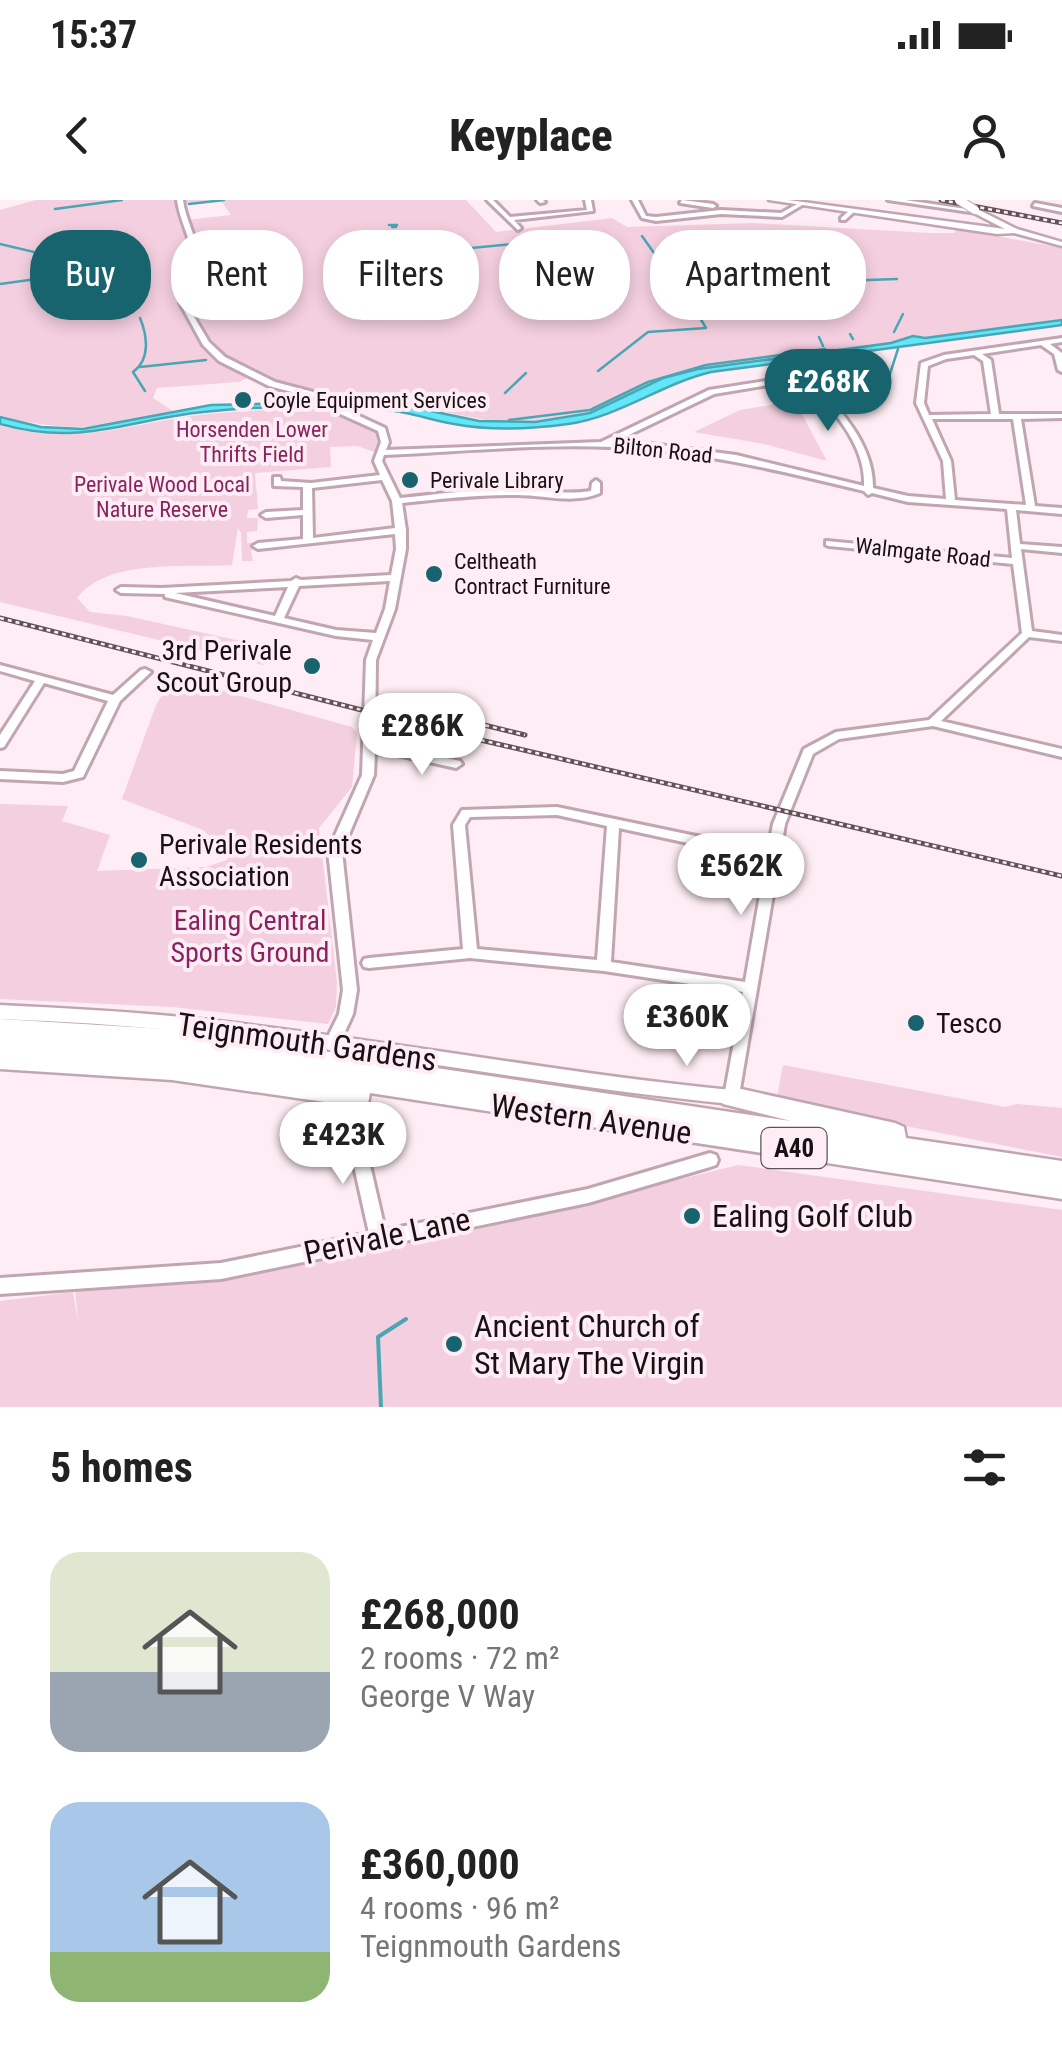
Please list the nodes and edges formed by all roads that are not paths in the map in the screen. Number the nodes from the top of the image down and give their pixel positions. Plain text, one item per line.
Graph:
1 (180, 200) edge
2 (490, 200) edge
3 (588, 200) edge
4 (635, 200) edge
5 (773, 200) edge
6 (889, 200) edge
7 (960, 200) edge
8 (682, 202) edge
9 (801, 204) junction
10 (1036, 205) dead end
11 (1062, 210) edge
12 (852, 211) junction
13 (976, 211) junction
14 (744, 212) junction
15 (509, 219) junction
16 (843, 219) dead end
17 (518, 228) dead end
18 (1014, 231) junction
19 (1001, 232) junction
20 (1037, 238) junction
21 (1062, 244) edge
22 (1062, 340) edge
23 (1043, 343) junction
24 (974, 352) junction
25 (848, 370) dead end
26 (1062, 370) edge
27 (808, 377) junction
28 (995, 416) junction
29 (1062, 416) edge
30 (927, 417) junction
31 (1017, 417) junction
32 (605, 444) junction
33 (380, 454) junction
34 (384, 477) junction
35 (277, 479) dead end
36 (596, 483) dead end
37 (309, 485) junction
38 (868, 492) junction
39 (398, 500) junction
40 (951, 503) junction
41 (1011, 507) junction
42 (1031, 509) junction
43 (1062, 511) edge
44 (307, 512) junction
45 (266, 515) dead end
46 (401, 530) junction
47 (279, 532) dead end
48 (309, 541) junction
49 (829, 543) dead end
50 (279, 544) junction
51 (258, 546) dead end
52 (1015, 546) junction
53 (1062, 550) edge
54 (1017, 562) junction
55 (397, 578) junction
56 (296, 581) junction
57 (122, 590) dead end
58 (203, 595) junction
59 (278, 620) junction
60 (1027, 634) junction
61 (379, 637) junction
62 (1062, 638) edge
63 (0, 668) edge
64 (146, 672) dead end
65 (41, 680) junction
66 (115, 698) junction
67 (933, 723) junction
68 (0, 744) edge
69 (369, 749) junction
70 (1062, 753) edge
71 (456, 764) dead end
72 (0, 775) edge
73 (613, 824) junction
74 (774, 857) junction
75 (470, 953) junction
76 (369, 963) dead end
77 (604, 966) junction
78 (751, 988) junction
79 (0, 1012) edge
80 (0, 1028) edge
81 (0, 1044) edge
82 (332, 1045) junction
83 (0, 1060) edge
84 (732, 1097) junction
85 (525, 1110) junction
86 (353, 1126) dead end
87 (710, 1160) dead end
88 (1023, 1166) junction
89 (1062, 1172) edge
90 (1062, 1188) edge
91 (378, 1238) junction
92 (0, 1286) edge

1 - 33 street
2 - 15 street
3 - 15 street
4 - 14 street
5 - 9 main road
6 - 13 street
7 - 13 main road, bridge
8 - 14 street
9 - 12 main road
9 - 14 street
10 - 11 street
12 - 16 street
12 - 19 main road
13 - 18 main road
15 - 17 street
18 - 19 main road
18 - 20 main road
19 - 20 main road
20 - 21 main road
22 - 23 street
23 - 24 street
23 - 26 street
24 - 28 street
24 - 30 street
25 - 27 street
27 - 32 street
27 - 38 street
28 - 30 street
28 - 31 street
29 - 31 street
30 - 40 street
31 - 42 street
32 - 33 street, Bilton Road
32 - 38 street, Bilton Road
33 - 34 street
34 - 37 street
34 - 39 street
35 - 37 street
36 - 39 street
37 - 44 street
38 - 40 street, Bilton Road
39 - 46 street
40 - 41 street, Bilton Road
41 - 42 street, Bilton Road
41 - 52 street
42 - 43 street, Bilton Road
44 - 45 street
44 - 48 street
46 - 48 street
46 - 55 street
47 - 50 street
48 - 50 street
49 - 54 street, Walmgate Road
50 - 51 street
52 - 53 street
52 - 54 street
54 - 60 street
55 - 56 street
55 - 61 street
56 - 58 street
56 - 59 street
57 - 58 street
58 - 59 street
59 - 61 street
60 - 62 street
60 - 67 street
61 - 69 street
63 - 65 street
64 - 66 street
65 - 66 street
65 - 68 street
66 - 72 street
67 - 70 street
67 - 74 street
69 - 71 street
69 - 82 street
73 - 74 street
73 - 75 street
73 - 77 street
74 - 78 street
75 - 76 street
75 - 77 street
77 - 78 street
78 - 84 street
79 - 82 main road, Teignmouth Gardens
80 - 88 highway, Western Avenue / A40
81 - 85 highway, Western Avenue / A40
82 - 84 main road, Teignmouth Gardens
83 - 85 highway, A40
84 - 88 highway, A40
85 - 90 highway, Western Avenue / A40
86 - 91 street
87 - 91 street, Perivale Lane
88 - 89 highway, Western Avenue / A40
91 - 92 street, Perivale Lane

